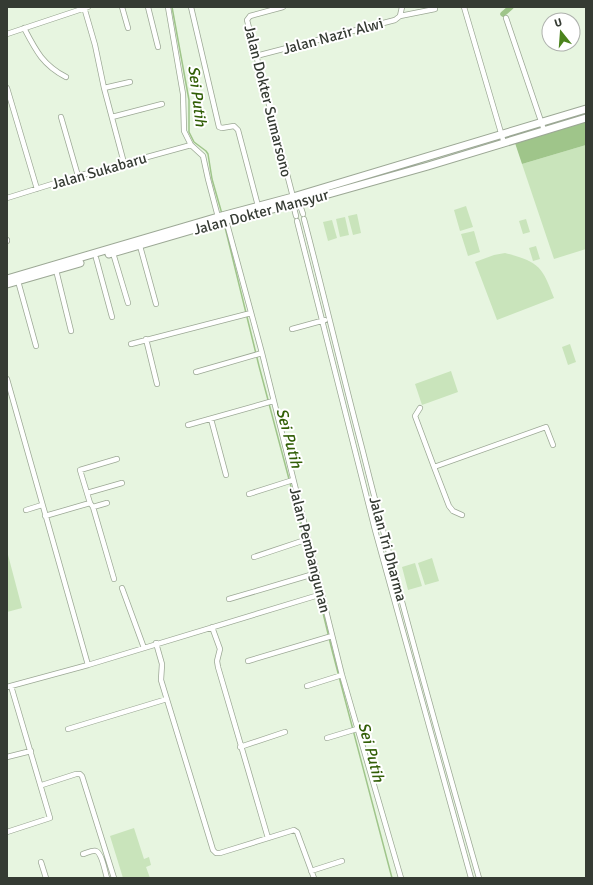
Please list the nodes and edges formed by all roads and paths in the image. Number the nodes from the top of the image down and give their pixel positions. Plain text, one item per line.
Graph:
1 (86, 7) edge
2 (122, 7) edge
3 (148, 7) edge
4 (168, 7) edge
5 (191, 7) edge
6 (283, 7) edge
7 (402, 7) edge
8 (464, 7) edge
9 (435, 9) dead end
10 (400, 16) junction
11 (506, 18) dead end
12 (24, 28) junction
13 (128, 28) dead end
14 (7, 34) edge
15 (158, 47) dead end
16 (256, 56) junction
17 (66, 77) dead end
18 (130, 82) dead end
19 (7, 88) edge
20 (104, 88) junction
21 (162, 104) dead end
22 (586, 109) edge
23 (61, 116) dead end
24 (112, 117) junction
25 (586, 118) edge
26 (541, 122) junction
27 (544, 130) junction
28 (512, 131) junction
29 (502, 134) junction
30 (514, 140) junction
31 (504, 143) junction
32 (191, 144) junction
33 (124, 163) junction
34 (78, 176) junction
35 (37, 189) junction
36 (7, 198) edge
37 (295, 201) junction
38 (258, 206) junction
39 (223, 219) junction
40 (140, 246) junction
41 (113, 253) junction
42 (96, 258) junction
43 (56, 270) junction
44 (7, 279) edge
45 (18, 281) junction
46 (7, 284) edge
47 (322, 288) junction
48 (315, 289) junction
49 (128, 304) dead end
50 (156, 304) dead end
51 (248, 314) junction
52 (112, 317) dead end
53 (330, 319) junction
54 (323, 321) junction
55 (292, 329) dead end
56 (71, 331) dead end
57 (146, 339) junction
58 (131, 344) dead end
59 (36, 346) dead end
60 (258, 354) junction
61 (196, 372) dead end
62 (7, 379) edge
63 (157, 384) dead end
64 (271, 402) junction
65 (420, 408) dead end
66 (211, 419) junction
67 (188, 425) dead end
68 (553, 445) dead end
69 (116, 459) dead end
70 (434, 467) junction
71 (226, 475) dead end
72 (291, 480) junction
73 (122, 483) dead end
74 (87, 493) junction
75 (249, 494) dead end
76 (107, 503) dead end
77 (42, 505) junction
78 (92, 505) junction
79 (26, 510) dead end
80 (462, 515) dead end
81 (45, 516) junction
82 (306, 540) junction
83 (254, 557) dead end
84 (315, 574) junction
85 (114, 579) dead end
86 (122, 588) dead end
87 (319, 595) junction
88 (229, 599) dead end
89 (212, 627) junction
90 (330, 637) junction
91 (156, 644) junction
92 (144, 648) junction
93 (248, 661) dead end
94 (88, 665) junction
95 (340, 676) junction
96 (307, 686) dead end
97 (9, 687) edge
98 (167, 699) junction
99 (68, 729) dead end
100 (356, 729) junction
101 (285, 732) dead end
102 (327, 738) dead end
103 (240, 747) junction
104 (442, 748) junction
105 (436, 750) junction
106 (31, 751) junction
107 (7, 757) edge
108 (42, 785) junction
109 (7, 832) edge
110 (268, 838) junction
111 (83, 854) dead end
112 (342, 861) dead end
113 (41, 862) dead end
114 (311, 871) junction
115 (46, 878) edge
116 (107, 878) edge
117 (114, 878) edge
118 (314, 878) edge
119 (401, 878) edge
120 (472, 878) edge
121 (479, 878) edge

1 - 12 street
1 - 20 street
2 - 13 street
3 - 15 street
4 - 32 street
5 - 38 street
6 - 16 street, Jalan Dokter Sumarsono
7 - 10 street, Jalan Nazir Alwi
8 - 29 street
9 - 10 street
10 - 16 street, Jalan Nazir Alwi
11 - 26 street
12 - 14 street
12 - 17 street
16 - 37 street, Jalan Dokter Sumarsono
18 - 20 street
19 - 35 street
20 - 24 street
21 - 24 street
22 - 26 main road, Jalan Dokter Mansyur
23 - 34 street
24 - 33 street
25 - 27 main road, Jalan Dokter Mansyur
26 - 27 street
26 - 28 main road, Jalan Dokter Mansyur
27 - 30 main road, Jalan Dokter Mansyur
28 - 29 main road, Jalan Dokter Mansyur
28 - 30 street
29 - 31 street
29 - 37 main road, Jalan Dokter Mansyur
30 - 31 main road, Jalan Dokter Mansyur
31 - 37 main road, Jalan Dokter Mansyur
32 - 33 street, Jalan Sukabaru
32 - 39 street, Jalan Pembangunan
33 - 34 street, Jalan Sukabaru
34 - 35 street, Jalan Sukabaru
35 - 36 street, Jalan Sukabaru
37 - 38 main road, Jalan Dokter Mansyur
37 - 39 main road, Jalan Dokter Mansyur
37 - 47 street, Jalan Tri Dharma
37 - 48 street, Jalan Tri Dharma
38 - 39 main road, Jalan Dokter Mansyur
39 - 40 main road, Jalan Dokter Mansyur
39 - 44 main road, Jalan Dokter Mansyur
39 - 51 street, Jalan Pembangunan
40 - 41 main road, Jalan Dokter Mansyur
40 - 50 street
41 - 42 main road, Jalan Dokter Mansyur
41 - 49 street
42 - 43 main road, Jalan Dokter Mansyur
42 - 52 street
43 - 45 main road, Jalan Dokter Mansyur
43 - 56 street
45 - 46 main road, Jalan Dokter Mansyur
45 - 59 street
47 - 48 street
47 - 53 street, Jalan Tri Dharma
48 - 54 street, Jalan Tri Dharma
51 - 57 street
51 - 60 street, Jalan Pembangunan
53 - 54 street
53 - 104 street, Jalan Tri Dharma
54 - 55 street
54 - 105 street, Jalan Tri Dharma
57 - 58 street
57 - 63 street
60 - 61 street
60 - 64 street, Jalan Pembangunan
62 - 77 street
64 - 66 street
64 - 72 street, Jalan Pembangunan
65 - 70 street
66 - 67 street
66 - 71 street
68 - 70 street
69 - 74 street
70 - 80 street
72 - 75 street
72 - 82 street, Jalan Pembangunan
73 - 74 street
74 - 78 street
76 - 78 street
77 - 79 street
77 - 81 street
78 - 81 street
78 - 85 street
81 - 94 street
82 - 83 street
82 - 84 street, Jalan Pembangunan
84 - 87 street, Jalan Pembangunan
84 - 88 street
86 - 92 street
87 - 89 street
87 - 90 street, Jalan Pembangunan
89 - 91 street
89 - 103 street
90 - 93 street
90 - 95 street, Jalan Pembangunan
91 - 92 street
91 - 98 street
92 - 94 street
94 - 97 street
95 - 96 street
95 - 100 street, Jalan Pembangunan
97 - 106 street
98 - 99 street
98 - 110 street
100 - 102 street
100 - 119 street, Jalan Pembangunan
101 - 103 street
103 - 110 street
104 - 105 street
104 - 121 street, Jalan Tri Dharma
105 - 120 street, Jalan Tri Dharma
106 - 107 street
106 - 108 street
108 - 109 street
108 - 117 street
110 - 114 street
111 - 116 street
112 - 114 street
113 - 115 street
114 - 118 street

